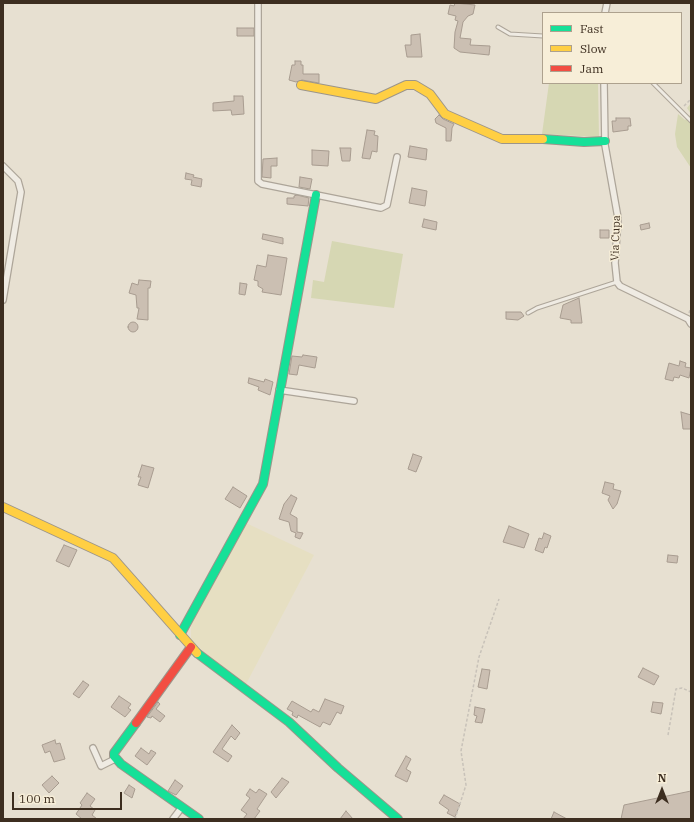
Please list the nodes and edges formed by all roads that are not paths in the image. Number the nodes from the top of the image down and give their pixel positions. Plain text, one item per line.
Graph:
1 (258, 3) edge
2 (498, 27) dead end
3 (542, 36) edge
4 (604, 84) edge
5 (654, 84) edge
6 (301, 85) dead end
7 (691, 121) edge
8 (605, 141) junction
9 (397, 157) dead end
10 (3, 166) edge
11 (316, 195) junction
12 (617, 282) junction
13 (3, 300) edge
14 (528, 312) dead end
15 (691, 324) edge
16 (279, 390) junction
17 (354, 401) dead end
18 (3, 508) edge
19 (180, 635) junction
20 (191, 647) junction
21 (93, 748) dead end
22 (115, 759) junction
23 (182, 807) junction
24 (173, 819) edge
25 (199, 819) edge
26 (398, 819) edge

1 - 11 street
2 - 3 lane
4 - 8 street, Via Cupa
5 - 7 lane
6 - 8 street
8 - 12 street, Via Cupa
9 - 11 street
10 - 13 street
11 - 16 street
12 - 14 lane
12 - 15 street
16 - 17 street
16 - 19 street
18 - 19 street
19 - 20 street
20 - 22 street
20 - 26 street
21 - 22 street
22 - 23 street
23 - 24 street
23 - 25 street

